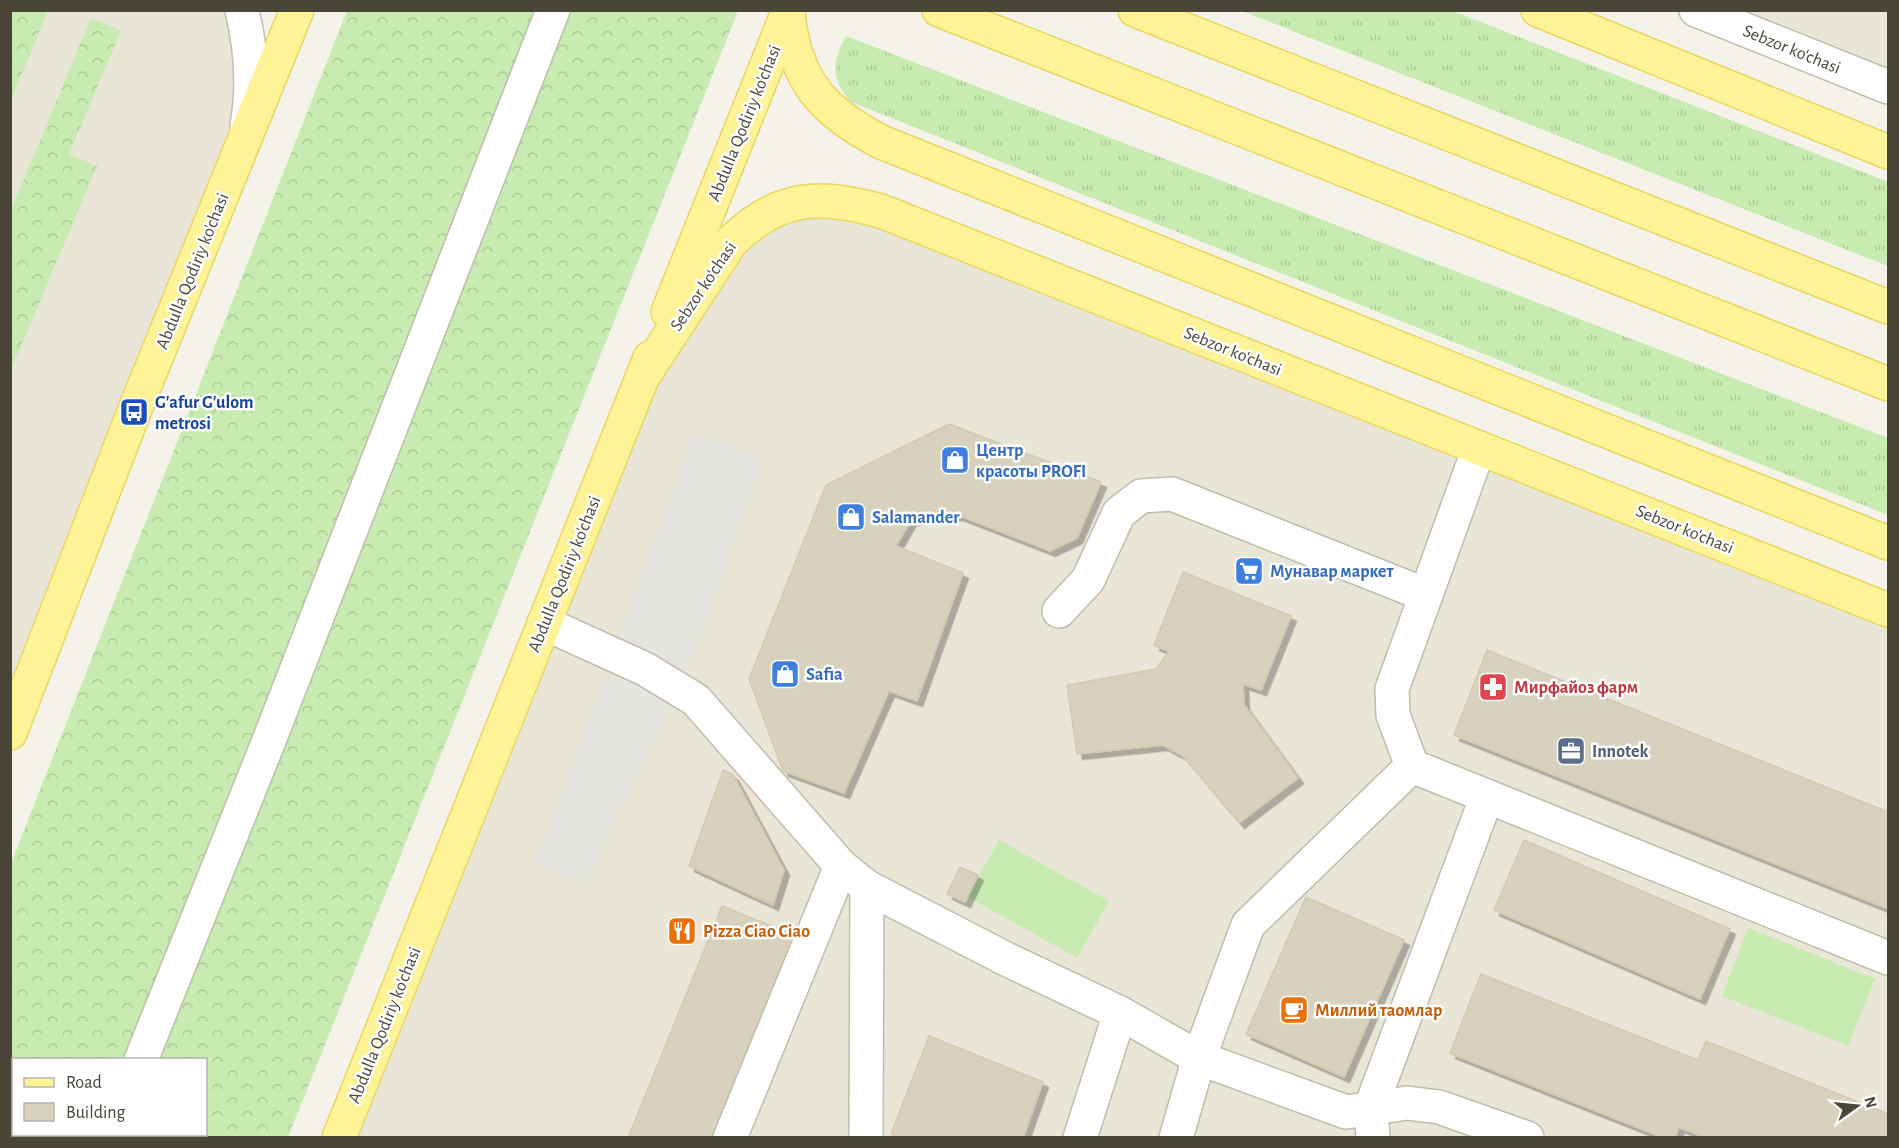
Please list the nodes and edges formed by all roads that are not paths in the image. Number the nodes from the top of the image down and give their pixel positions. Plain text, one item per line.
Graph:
1 (242, 10) edge
2 (297, 10) edge
3 (553, 10) edge
4 (939, 10) edge
5 (1135, 10) edge
6 (1538, 10) edge
7 (1696, 10) edge
8 (789, 12) edge
9 (1888, 87) edge
10 (244, 142) junction
11 (1888, 152) edge
12 (1888, 307) edge
13 (642, 378) junction
14 (1888, 384) edge
15 (1479, 448) junction
16 (1888, 543) edge
17 (1426, 595) junction
18 (1888, 610) edge
19 (1059, 611) dead end
20 (544, 624) junction
21 (10, 733) edge
22 (1412, 766) junction
23 (1487, 796) junction
24 (841, 866) junction
25 (867, 887) junction
26 (1888, 958) edge
27 (1120, 1013) junction
28 (141, 1058) edge
29 (1199, 1058) junction
30 (1372, 1122) edge
31 (339, 1137) edge
32 (730, 1137) edge
33 (866, 1137) edge
34 (1080, 1137) edge
35 (1176, 1137) edge
36 (1527, 1137) edge

1 - 10 street
2 - 10 main road, Abdulla Qodiriy ko'chasi
3 - 28 street
4 - 14 main road
5 - 12 main road
6 - 11 main road
7 - 9 street, Sebzor ko‘chasi
8 - 13 main road, Abdulla Qodiriy ko'chasi
8 - 16 main road
10 - 21 main road, Abdulla Qodiriy ko'chasi
13 - 15 main road, Sebzor ko‘chasi
13 - 20 main road, Abdulla Qodiriy ko'chasi
15 - 17 street
15 - 18 main road, Sebzor ko‘chasi
17 - 19 street
17 - 22 street
20 - 24 street
20 - 31 main road, Abdulla Qodiriy ko'chasi
22 - 23 street
22 - 29 street
23 - 26 street
23 - 30 street
24 - 25 street
24 - 32 street
25 - 27 street
25 - 33 street
27 - 29 street
27 - 34 street
29 - 30 street
29 - 35 street
30 - 36 street

